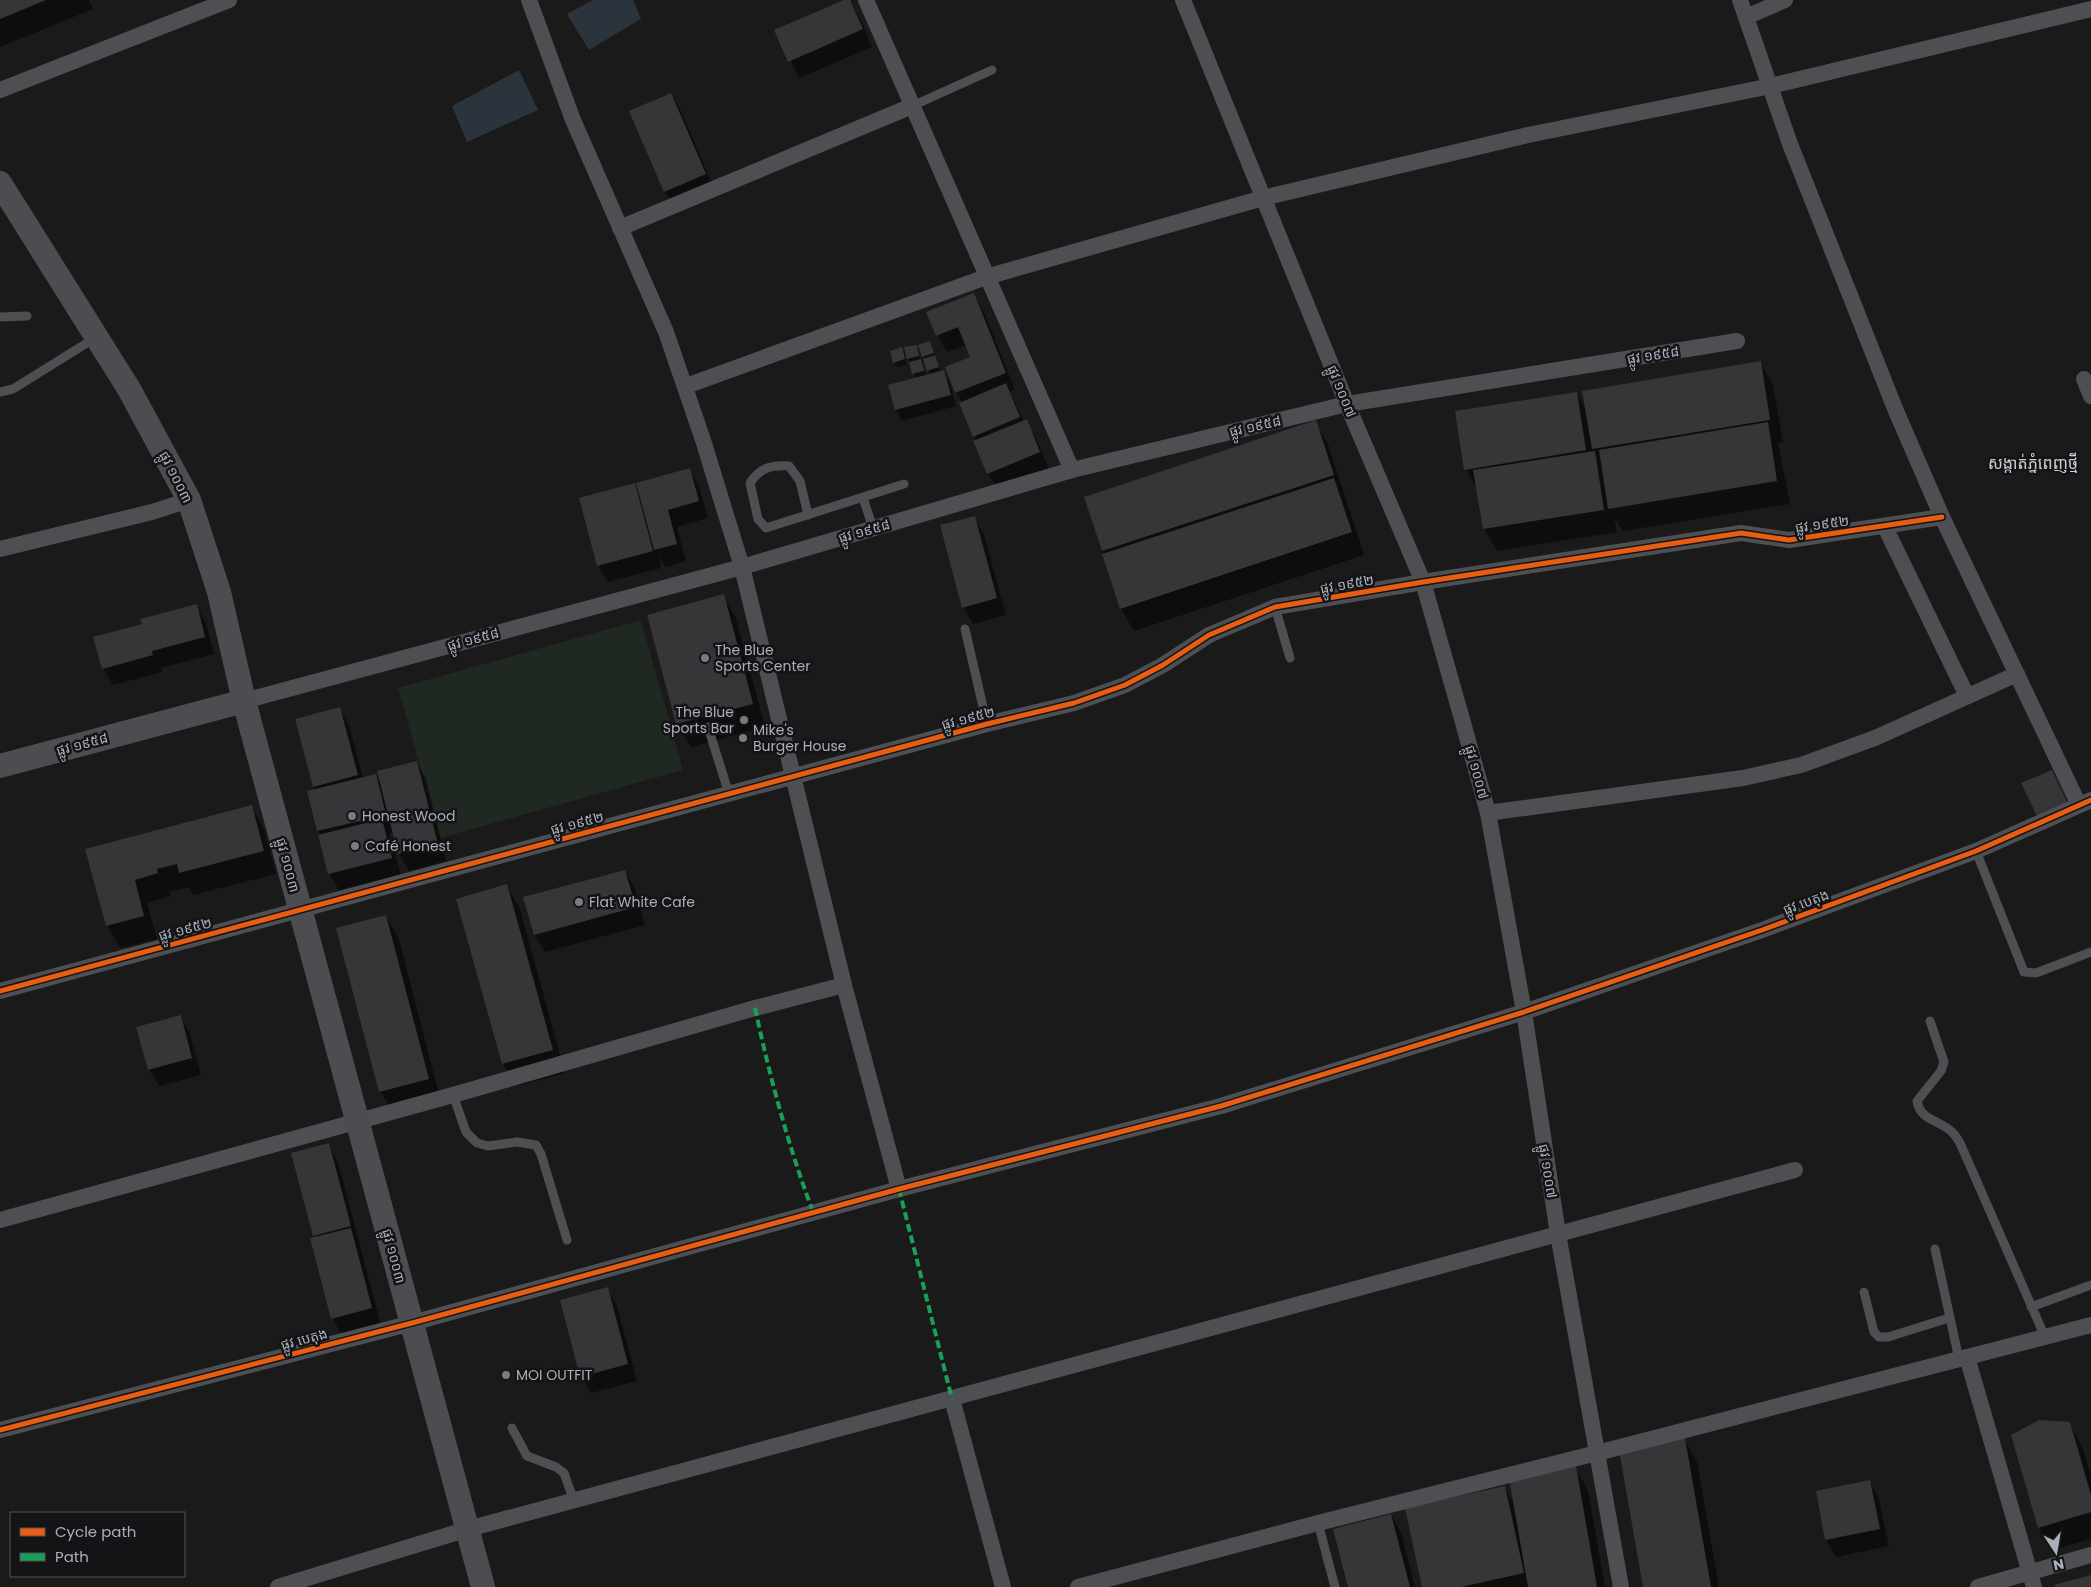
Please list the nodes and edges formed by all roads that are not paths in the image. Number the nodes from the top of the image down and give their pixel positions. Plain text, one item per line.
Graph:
1 (230, 0) edge
2 (529, 0) edge
3 (866, 0) edge
4 (1183, 0) edge
5 (1740, 0) edge
6 (1785, 0) edge
7 (2091, 9) edge
8 (1746, 17) junction
9 (992, 70) dead end
10 (1770, 86) junction
11 (0, 90) edge
12 (912, 106) junction
13 (0, 183) edge
14 (1263, 198) junction
15 (620, 228) junction
16 (986, 277) junction
17 (27, 316) dead end
18 (0, 317) edge
19 (96, 337) junction
20 (1737, 342) dead end
21 (2084, 379) dead end
22 (686, 386) junction
23 (0, 392) edge
24 (2091, 396) edge
25 (1347, 404) junction
26 (1072, 470) junction
27 (904, 484) dead end
28 (863, 498) junction
29 (189, 500) junction
30 (808, 515) junction
31 (1942, 517) junction
32 (1885, 527) junction
33 (873, 528) junction
34 (0, 549) edge
35 (742, 567) junction
36 (1423, 582) junction
37 (1275, 607) junction
38 (965, 629) dead end
39 (1290, 658) dead end
40 (2017, 674) junction
41 (1968, 696) junction
42 (244, 701) junction
43 (987, 724) junction
44 (708, 727) dead end
45 (0, 766) edge
46 (793, 777) junction
47 (729, 794) junction
48 (2085, 803) edge
49 (1488, 813) junction
50 (1976, 851) junction
51 (300, 909) junction
52 (2091, 952) edge
53 (844, 985) junction
54 (0, 991) edge
55 (1524, 1012) junction
56 (1930, 1021) dead end
57 (453, 1095) junction
58 (358, 1121) junction
59 (1795, 1170) dead end
60 (899, 1189) junction
61 (0, 1220) edge
62 (1558, 1234) junction
63 (567, 1240) dead end
64 (1934, 1250) dead end
65 (2091, 1285) edge
66 (1864, 1292) dead end
67 (2031, 1307) junction
68 (1949, 1318) junction
69 (412, 1323) junction
70 (2091, 1325) edge
71 (2045, 1337) junction
72 (1963, 1358) junction
73 (952, 1399) junction
74 (512, 1428) dead end
75 (0, 1430) edge
76 (1597, 1453) junction
77 (574, 1500) junction
78 (1318, 1523) junction
79 (468, 1530) junction
80 (2091, 1555) edge
81 (2032, 1580) edge
82 (278, 1587) edge
83 (483, 1587) edge
84 (1003, 1587) edge
85 (1078, 1587) edge
86 (1335, 1587) edge
87 (1621, 1587) edge
88 (1978, 1587) edge

1 - 11 street
2 - 15 street
3 - 12 street
4 - 14 street, ផ្លូវ ១០០៧
5 - 8 street
6 - 8 street
7 - 10 street
8 - 10 street
9 - 12 lane
10 - 14 street
10 - 31 street
12 - 15 street
12 - 16 street
13 - 19 street, ផ្លូវ ១០០៣
14 - 16 street
14 - 25 street, ផ្លូវ ១០០៧
15 - 22 street
16 - 22 street
16 - 26 street
17 - 18 lane
19 - 23 lane
19 - 29 street, ផ្លូវ ១០០៣
20 - 25 street, ផ្លូវ ១៩៥៨
21 - 24 street
22 - 35 street
25 - 26 street, ផ្លូវ ១៩៥៨
25 - 36 street, ផ្លូវ ១០០៧
26 - 33 street, ផ្លូវ ១៩៥៨
27 - 28 lane
28 - 30 lane
28 - 33 lane
29 - 34 street
29 - 42 street, ផ្លូវ ១០០៣
30 - 30 lane
31 - 32 street, ផ្លូវ ១៩៥២
31 - 40 street
32 - 36 street, ផ្លូវ ១៩៥២
32 - 41 street
33 - 35 street, ផ្លូវ ១៩៥៨
35 - 42 street, ផ្លូវ ១៩៥៨
35 - 46 street
36 - 37 street, ផ្លូវ ១៩៥២
36 - 49 street, ផ្លូវ ១០០៧
37 - 39 lane
37 - 43 street, ផ្លូវ ១៩៥២
38 - 43 lane
40 - 41 street
40 - 48 street
41 - 49 street
42 - 45 street, ផ្លូវ ១៩៥៨
42 - 51 street, ផ្លូវ ១០០៣
43 - 46 street, ផ្លូវ ១៩៥២
44 - 47 lane
46 - 47 street, ផ្លូវ ១៩៥២
46 - 53 street
47 - 51 street, ផ្លូវ ១៩៥២
48 - 50 street, ផ្លូវ បេតុង
49 - 55 street, ផ្លូវ ១០០៧
50 - 52 lane
50 - 55 street, ផ្លូវ បេតុង
51 - 54 street, ផ្លូវ ១៩៥២
51 - 58 street, ផ្លូវ ១០០៣
53 - 57 street
53 - 60 street
55 - 60 street, ផ្លូវ បេតុង
55 - 62 street, ផ្លូវ ១០០៧
56 - 67 lane
57 - 58 street
57 - 63 lane
58 - 61 street
58 - 69 street, ផ្លូវ ១០០៣
59 - 62 street
60 - 69 street, ផ្លូវ បេតុង
62 - 73 street
62 - 76 street, ផ្លូវ ១០០៧
64 - 68 lane
65 - 67 lane
66 - 68 lane
67 - 71 lane
68 - 72 lane
69 - 75 street, ផ្លូវ បេតុង
69 - 79 street, ផ្លូវ ១០០៣
70 - 71 street
71 - 72 street
72 - 76 street
72 - 81 street
73 - 77 street
73 - 84 street
74 - 77 lane
76 - 78 street
76 - 87 street, ផ្លូវ ១០០៧
77 - 79 street
78 - 85 street
78 - 86 lane
79 - 82 street
79 - 83 street, ផ្លូវ ១០០៣
80 - 81 street
81 - 88 street

